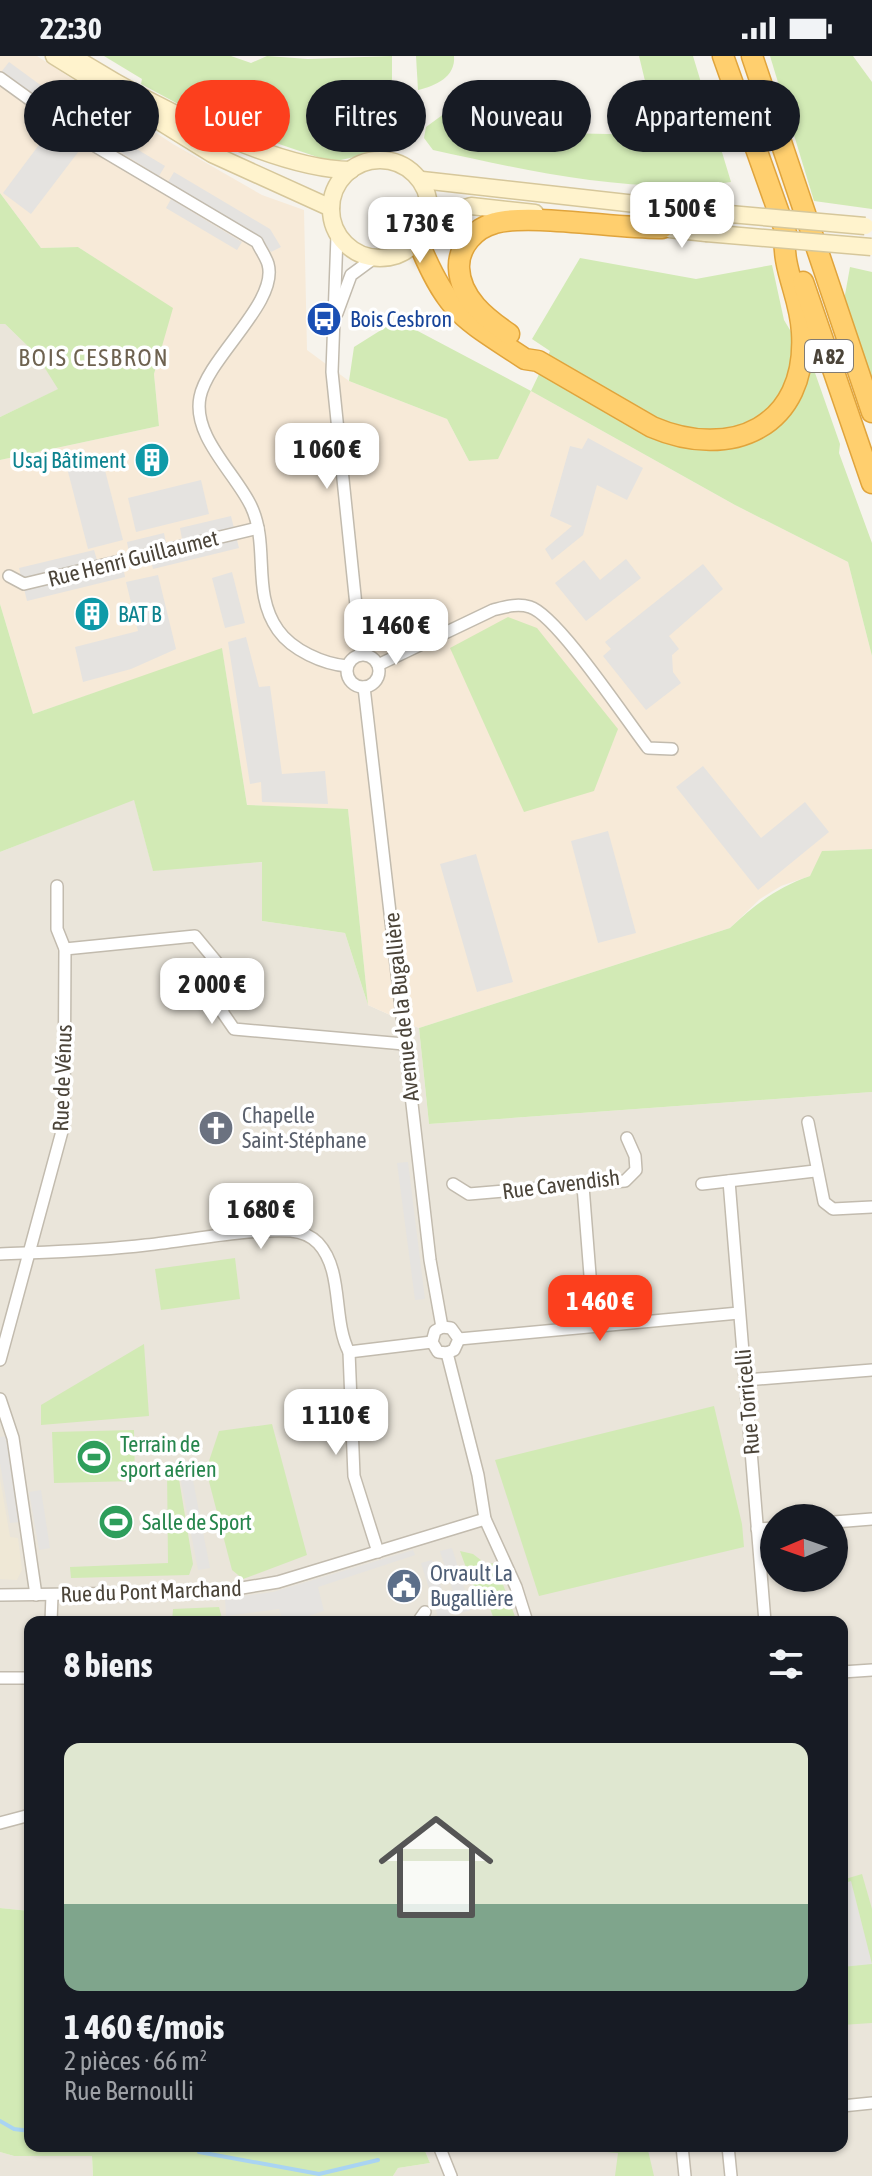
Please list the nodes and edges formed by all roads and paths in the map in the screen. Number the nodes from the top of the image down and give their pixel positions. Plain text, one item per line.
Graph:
1 (54, 56) edge
2 (72, 56) edge
3 (723, 56) edge
4 (752, 56) edge
5 (0, 78) edge
6 (351, 170) junction
7 (422, 180) junction
8 (331, 208) junction
9 (428, 220) junction
10 (868, 227) edge
11 (662, 228) junction
12 (785, 230) junction
13 (337, 236) junction
14 (418, 241) junction
15 (872, 247) edge
16 (374, 258) junction
17 (333, 329) junction
18 (538, 361) junction
19 (872, 412) edge
20 (872, 483) edge
21 (258, 528) junction
22 (9, 576) dead end
23 (361, 654) junction
24 (378, 665) junction
25 (347, 666) junction
26 (364, 687) junction
27 (672, 749) dead end
28 (57, 886) dead end
29 (65, 949) junction
30 (404, 1044) junction
31 (808, 1122) dead end
32 (627, 1138) dead end
33 (815, 1171) junction
34 (729, 1181) junction
35 (453, 1184) dead end
36 (702, 1184) dead end
37 (583, 1186) junction
38 (872, 1207) edge
39 (28, 1253) junction
40 (0, 1254) edge
41 (739, 1313) junction
42 (594, 1326) junction
43 (442, 1327) junction
44 (459, 1339) junction
45 (432, 1342) junction
46 (349, 1352) junction
47 (447, 1353) junction
48 (0, 1360) edge
49 (872, 1370) edge
50 (746, 1380) junction
51 (0, 1399) edge
52 (485, 1519) junction
53 (872, 1519) edge
54 (848, 1521) edge
55 (757, 1529) junction
56 (760, 1529) edge
57 (378, 1552) junction
58 (0, 1595) edge
59 (36, 1595) junction
60 (52, 1595) junction
61 (51, 1616) edge
62 (525, 1616) edge
63 (764, 1616) edge
64 (872, 1670) edge
65 (848, 1672) edge
66 (0, 1678) edge
67 (24, 1678) edge
68 (24, 1817) edge
69 (0, 1823) edge
70 (872, 2103) edge
71 (848, 2105) edge
72 (441, 2152) edge
73 (683, 2152) edge
74 (729, 2152) edge
75 (451, 2176) edge
76 (685, 2176) edge
77 (731, 2176) edge

1 - 8 main road
2 - 6 main road
3 - 12 highway, A 82
4 - 19 highway, A 82
5 - 21 street
6 - 7 main road
6 - 8 main road
7 - 9 main road
7 - 10 main road, bridge
8 - 13 main road
9 - 11 main road
9 - 14 main road
11 - 15 main road, bridge
11 - 18 highway
12 - 18 highway
12 - 20 highway, A 82
13 - 16 main road
13 - 17 street
14 - 16 main road
14 - 18 highway
16 - 17 street
17 - 23 street
21 - 22 street, Rue Henri Guillaumet
21 - 25 street
23 - 24 street
23 - 25 street
24 - 26 street
24 - 27 street
25 - 26 street
26 - 30 street, Avenue de la Bugallière
28 - 29 street, Rue de Vénus
29 - 30 street
29 - 39 street, Rue de Vénus
30 - 43 street, Avenue de la Bugallière
31 - 33 street
32 - 37 street, Rue Cavendish
33 - 34 street
33 - 38 street
34 - 36 street
34 - 41 street, Rue Torricelli
35 - 37 street, Rue Cavendish
37 - 42 street
39 - 40 street
39 - 46 street
39 - 48 street, Rue de Vénus
41 - 42 street
41 - 50 street, Rue Torricelli
42 - 44 street
43 - 44 street
43 - 45 street
44 - 47 street
45 - 46 street
45 - 47 street
46 - 57 street
47 - 52 street
49 - 50 street
50 - 55 street, Rue Torricelli
51 - 59 street
52 - 57 street, Rue du Pont Marchand
52 - 62 street
53 - 54 street
55 - 56 street
55 - 63 street, Rue Torricelli
57 - 60 street, Rue du Pont Marchand
58 - 59 street, Rue du Pont Marchand
59 - 60 street, Rue du Pont Marchand
60 - 61 street
64 - 65 street
66 - 67 street
68 - 69 street
70 - 71 street
72 - 75 street
73 - 76 street
74 - 77 street

